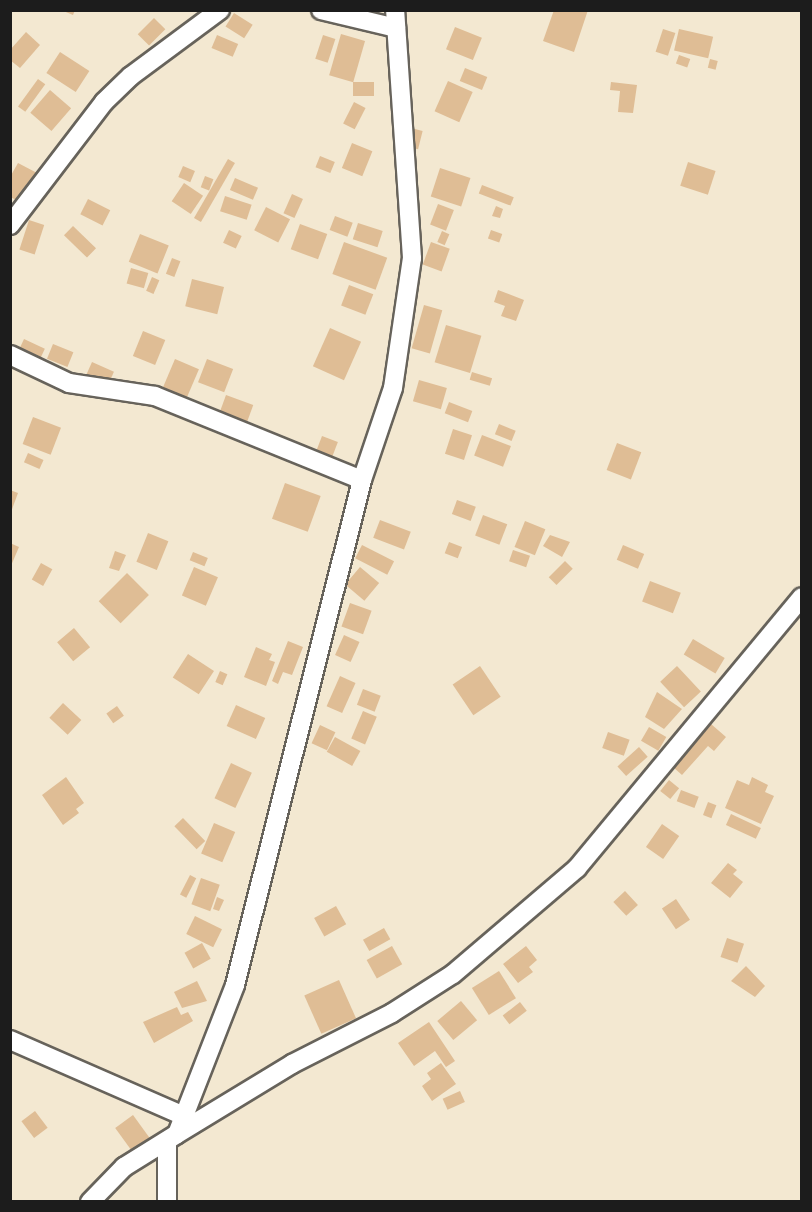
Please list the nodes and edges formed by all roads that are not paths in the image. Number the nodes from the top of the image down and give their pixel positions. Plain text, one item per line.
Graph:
1 (220, 10) edge
2 (321, 10) edge
3 (396, 20) edge
4 (10, 225) edge
5 (10, 355) edge
6 (363, 480) junction
7 (801, 597) edge
8 (10, 1040) edge
9 (182, 1115) junction
10 (172, 1137) junction
11 (90, 1202) edge
12 (167, 1202) edge

1 - 4 street
2 - 3 street
3 - 6 street
5 - 6 street
6 - 9 street
7 - 10 street
8 - 9 street
9 - 10 street
10 - 11 street
10 - 12 street

